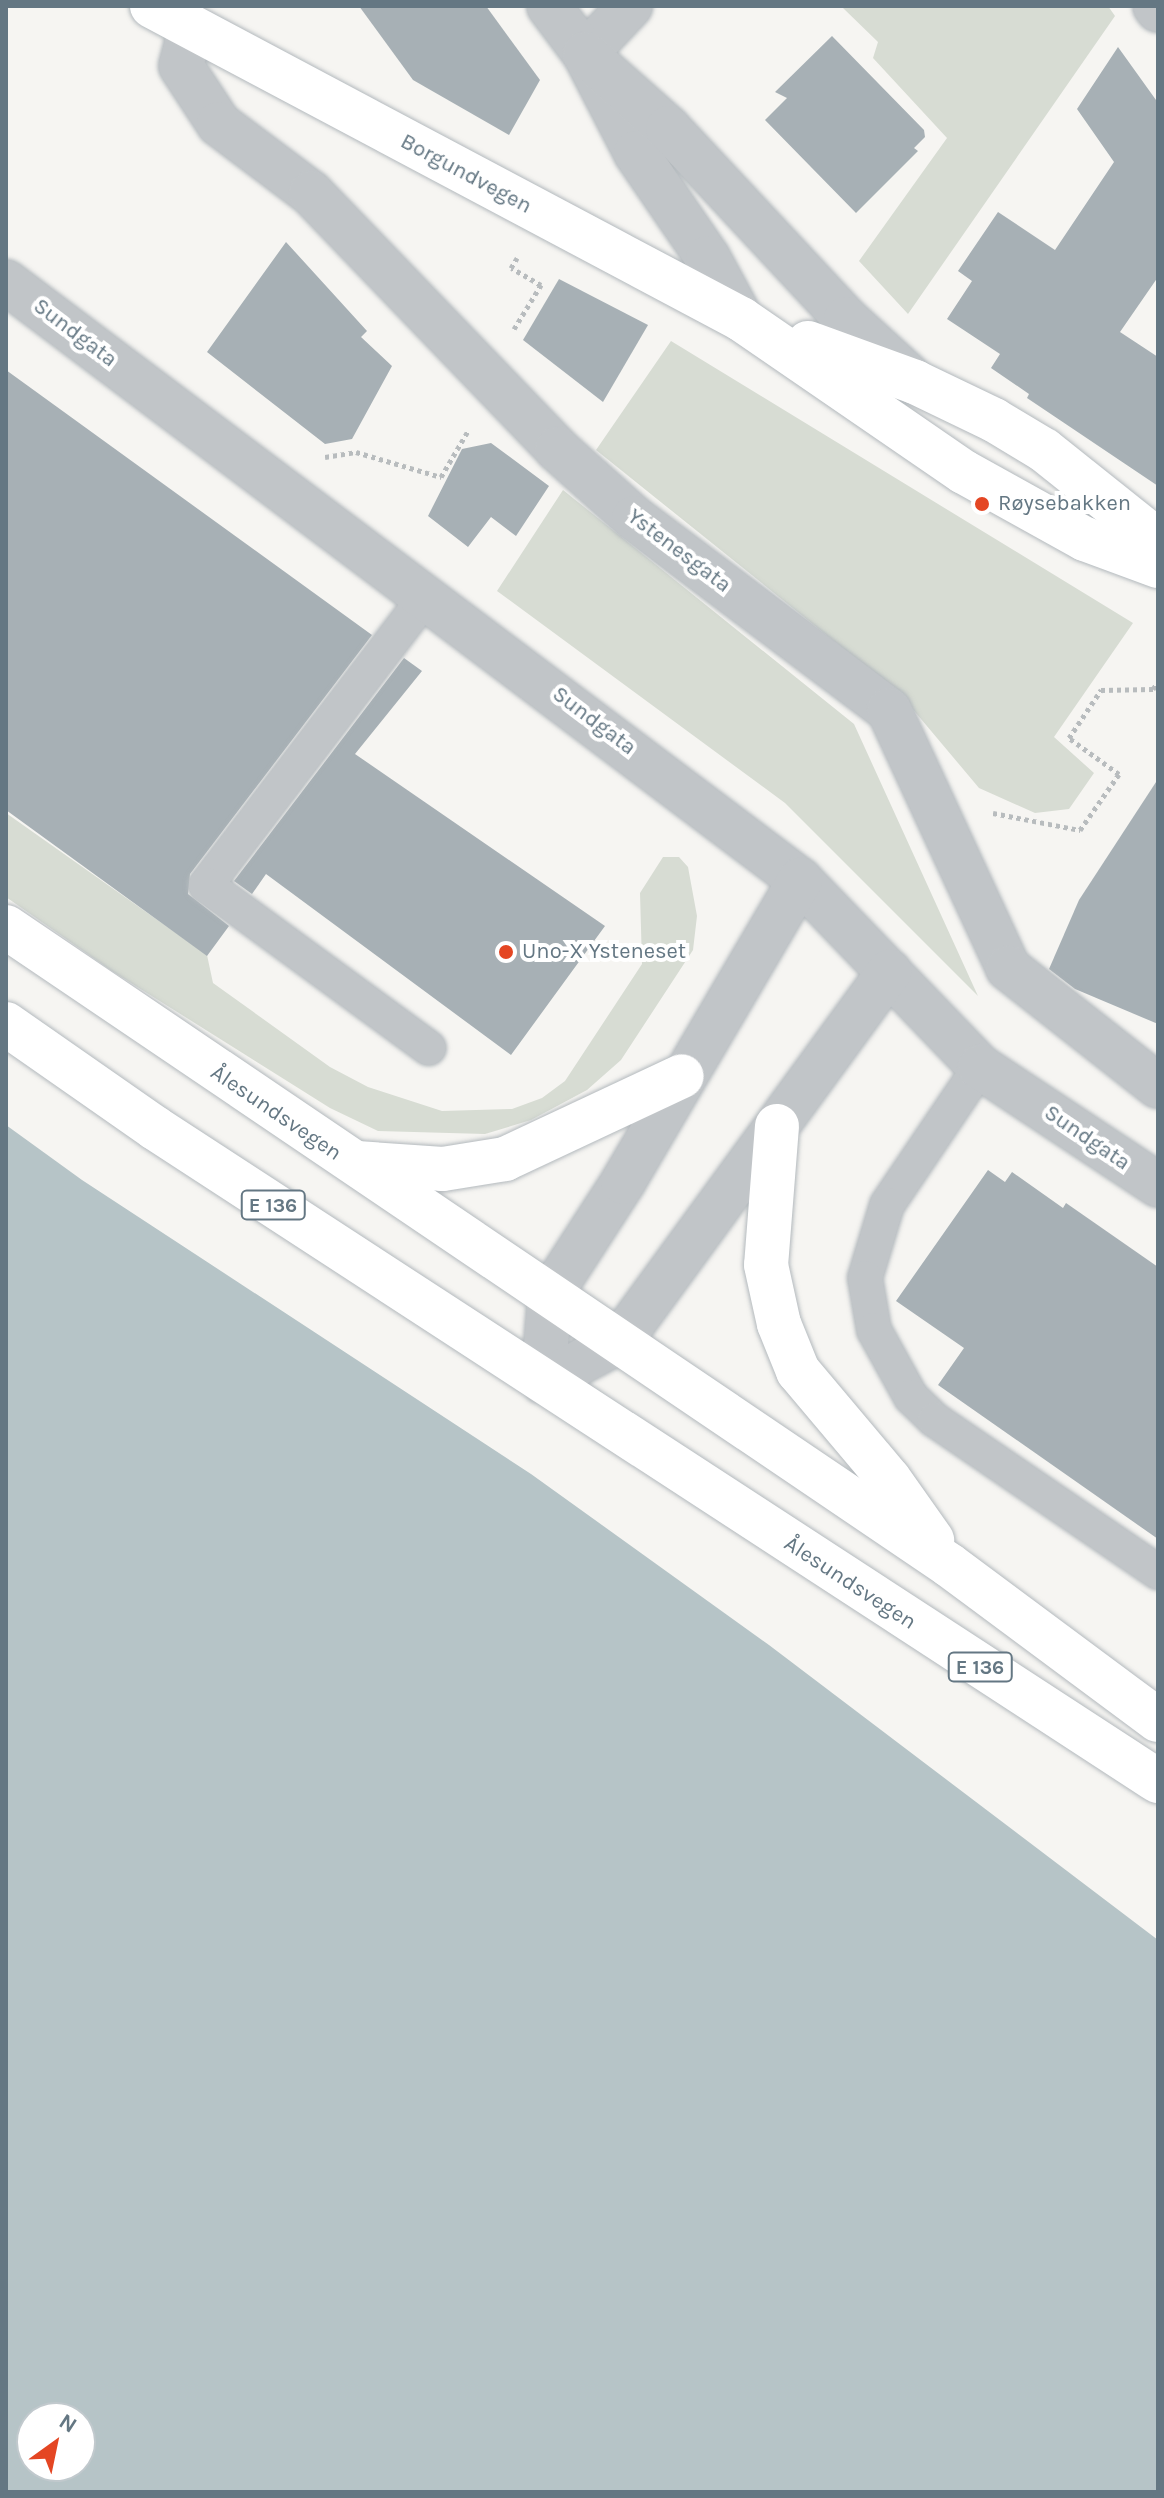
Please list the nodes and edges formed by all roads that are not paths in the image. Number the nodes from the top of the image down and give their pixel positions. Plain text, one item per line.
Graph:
1 (152, 6) edge
2 (549, 6) edge
3 (630, 6) edge
4 (191, 27) junction
5 (585, 54) junction
6 (6, 282) edge
7 (741, 319) junction
8 (915, 382) junction
9 (1158, 541) edge
10 (1158, 566) edge
11 (427, 595) junction
12 (800, 880) junction
13 (6, 927) edge
14 (889, 972) junction
15 (6, 1024) edge
16 (429, 1048) dead end
17 (980, 1067) junction
18 (682, 1076) junction
19 (1158, 1086) edge
20 (777, 1126) junction
21 (347, 1161) junction
22 (1158, 1185) edge
23 (550, 1295) junction
24 (620, 1341) junction
25 (543, 1382) junction
26 (949, 1565) junction
27 (1158, 1572) edge
28 (1158, 1720) edge
29 (1158, 1781) edge

1 - 4 main road, Borgundvegen
2 - 5 street, Borgundvegen
3 - 5 street
4 - 7 main road, Borgundvegen
4 - 19 street, Ystenesgata
5 - 7 street, Borgundvegen
5 - 8 street, Borgundvegen
6 - 11 street, Sundgata
7 - 8 main road, Borgundvegen
7 - 10 main road, Borgundvegen
8 - 9 main road, Borgundvegen
11 - 12 street, Sundgata
11 - 16 lane
12 - 14 street, Sundgata
12 - 18 street
13 - 21 main road, Ålesundsvegen / E 136
14 - 17 street, Sundgata
14 - 20 street
15 - 25 main road, Ålesundsvegen / E 136
17 - 22 street, Sundgata
17 - 27 lane
18 - 21 main road, E 136
18 - 23 street
20 - 24 street
20 - 26 main road, E 136
21 - 23 main road, Ålesundsvegen / E 136
23 - 24 main road, Ålesundsvegen / E 136
23 - 25 street
24 - 25 street
24 - 26 main road, Ålesundsvegen / E 136
25 - 29 main road, Ålesundsvegen / E 136
26 - 28 main road, Ålesundsvegen / E 136

